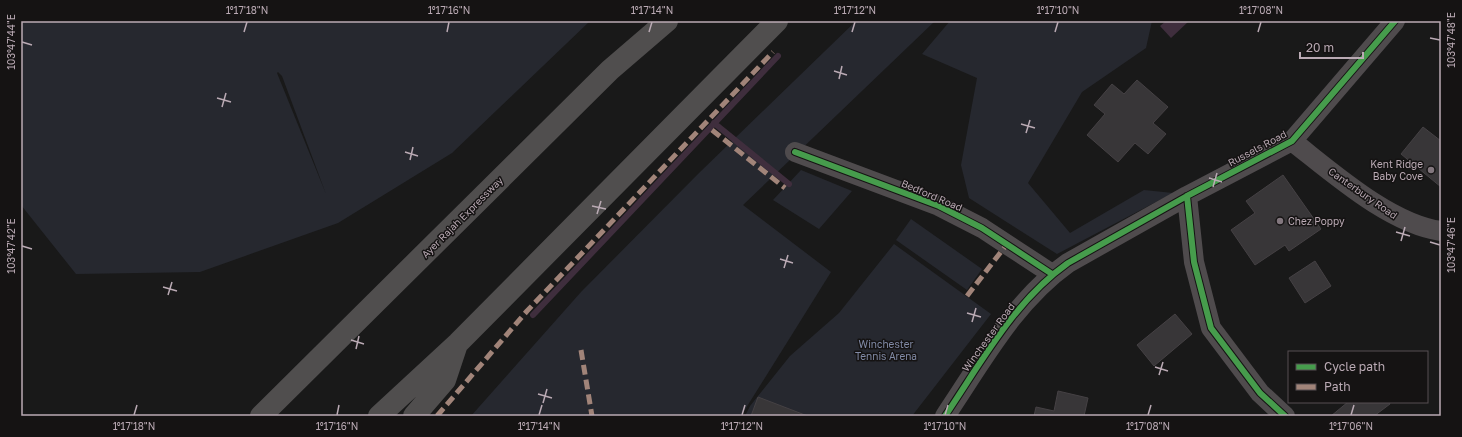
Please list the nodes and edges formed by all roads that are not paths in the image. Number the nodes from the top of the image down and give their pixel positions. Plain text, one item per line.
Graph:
1 (666, 21) edge
2 (777, 21) edge
3 (1395, 21) edge
4 (1292, 141) junction
5 (794, 152) dead end
6 (1187, 196) junction
7 (1441, 231) edge
8 (1052, 274) junction
9 (458, 343) junction
10 (261, 416) edge
11 (379, 416) edge
12 (414, 416) edge
13 (945, 416) edge
14 (1285, 416) edge

1 - 10 highway, Ayer Rajah Expressway
2 - 9 highway
3 - 4 street, Russels Road
4 - 6 street, Russels Road
4 - 7 street, Canterbury Road
5 - 8 street, Bedford Road
6 - 8 street, Russels Road
6 - 14 street
8 - 13 street, Winchester Road
9 - 11 highway
9 - 12 highway

